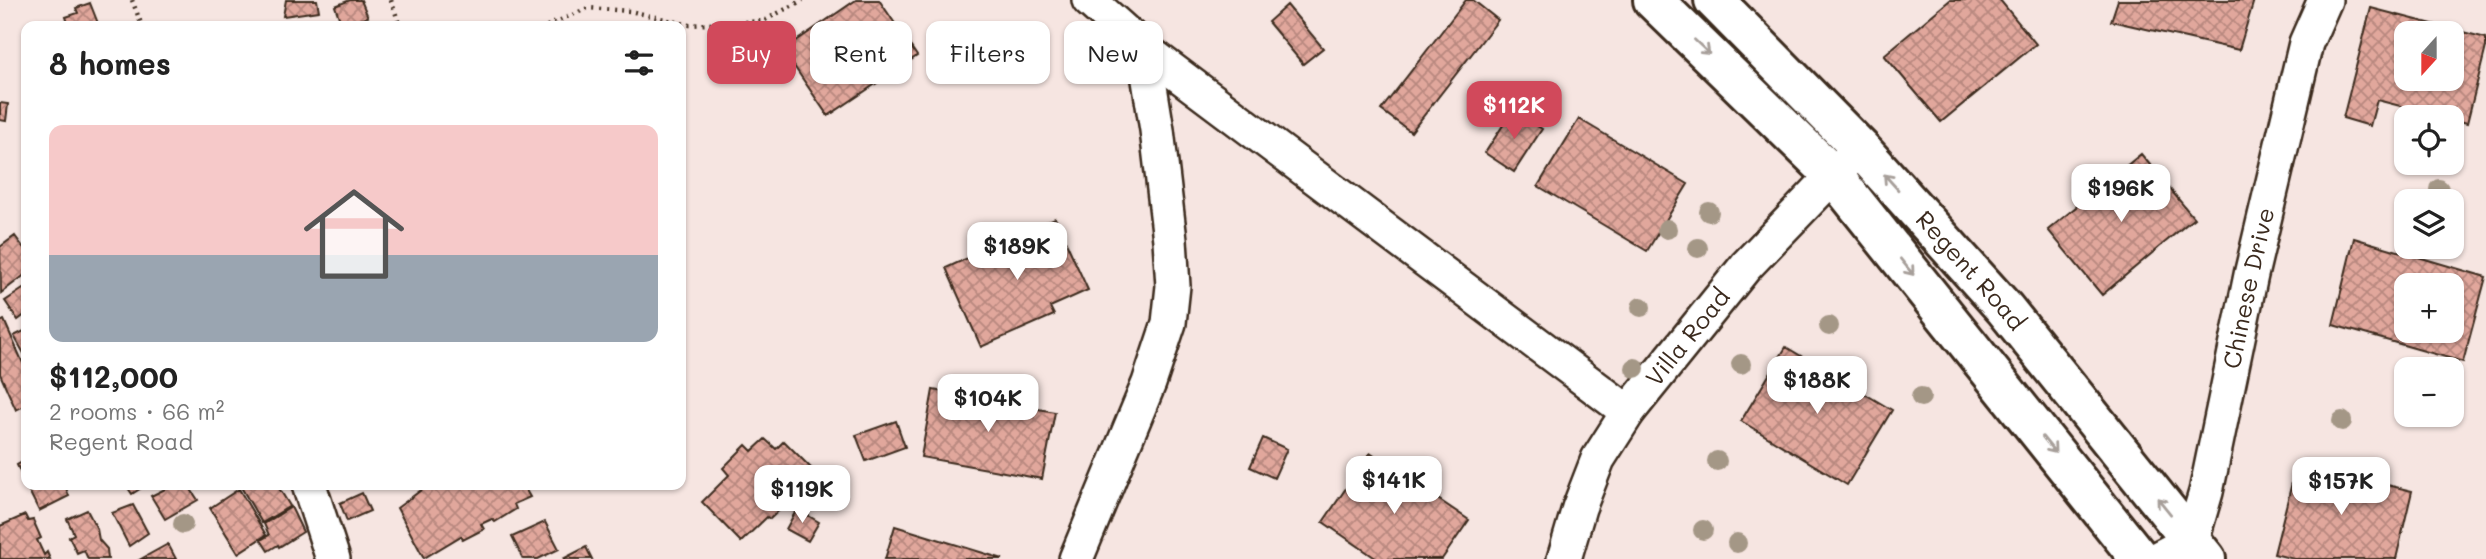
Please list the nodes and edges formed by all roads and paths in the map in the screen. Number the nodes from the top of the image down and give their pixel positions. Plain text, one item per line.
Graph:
1 (132, 0) edge
2 (391, 0) edge
3 (803, 0) edge
4 (1089, 0) edge
5 (1653, 0) edge
6 (1714, 0) edge
7 (2325, 0) edge
8 (140, 21) edge
9 (398, 21) edge
10 (558, 21) edge
11 (673, 21) edge
12 (1113, 21) edge
13 (686, 24) edge
14 (1163, 63) edge
15 (1150, 84) edge
16 (1860, 148) junction
17 (1833, 174) junction
18 (1628, 412) junction
19 (311, 490) edge
20 (2199, 550) edge
21 (333, 559) edge
22 (1076, 559) edge
23 (1564, 559) edge
24 (2140, 559) edge
25 (2156, 559) edge

1 - 8 path
2 - 9 path
3 - 13 path
4 - 12 street
5 -> 17 main road, Regent Road
6 - 16 main road, Regent Road
7 - 20 street, Chinese Drive
10 - 11 path
14 - 18 street
15 - 22 street
16 - 17 street, Villa Road
20 -> 16 main road, Regent Road
17 - 18 street, Villa Road
17 -> 24 main road, Regent Road
18 - 23 street, Villa Road
19 - 21 street
20 - 25 street

